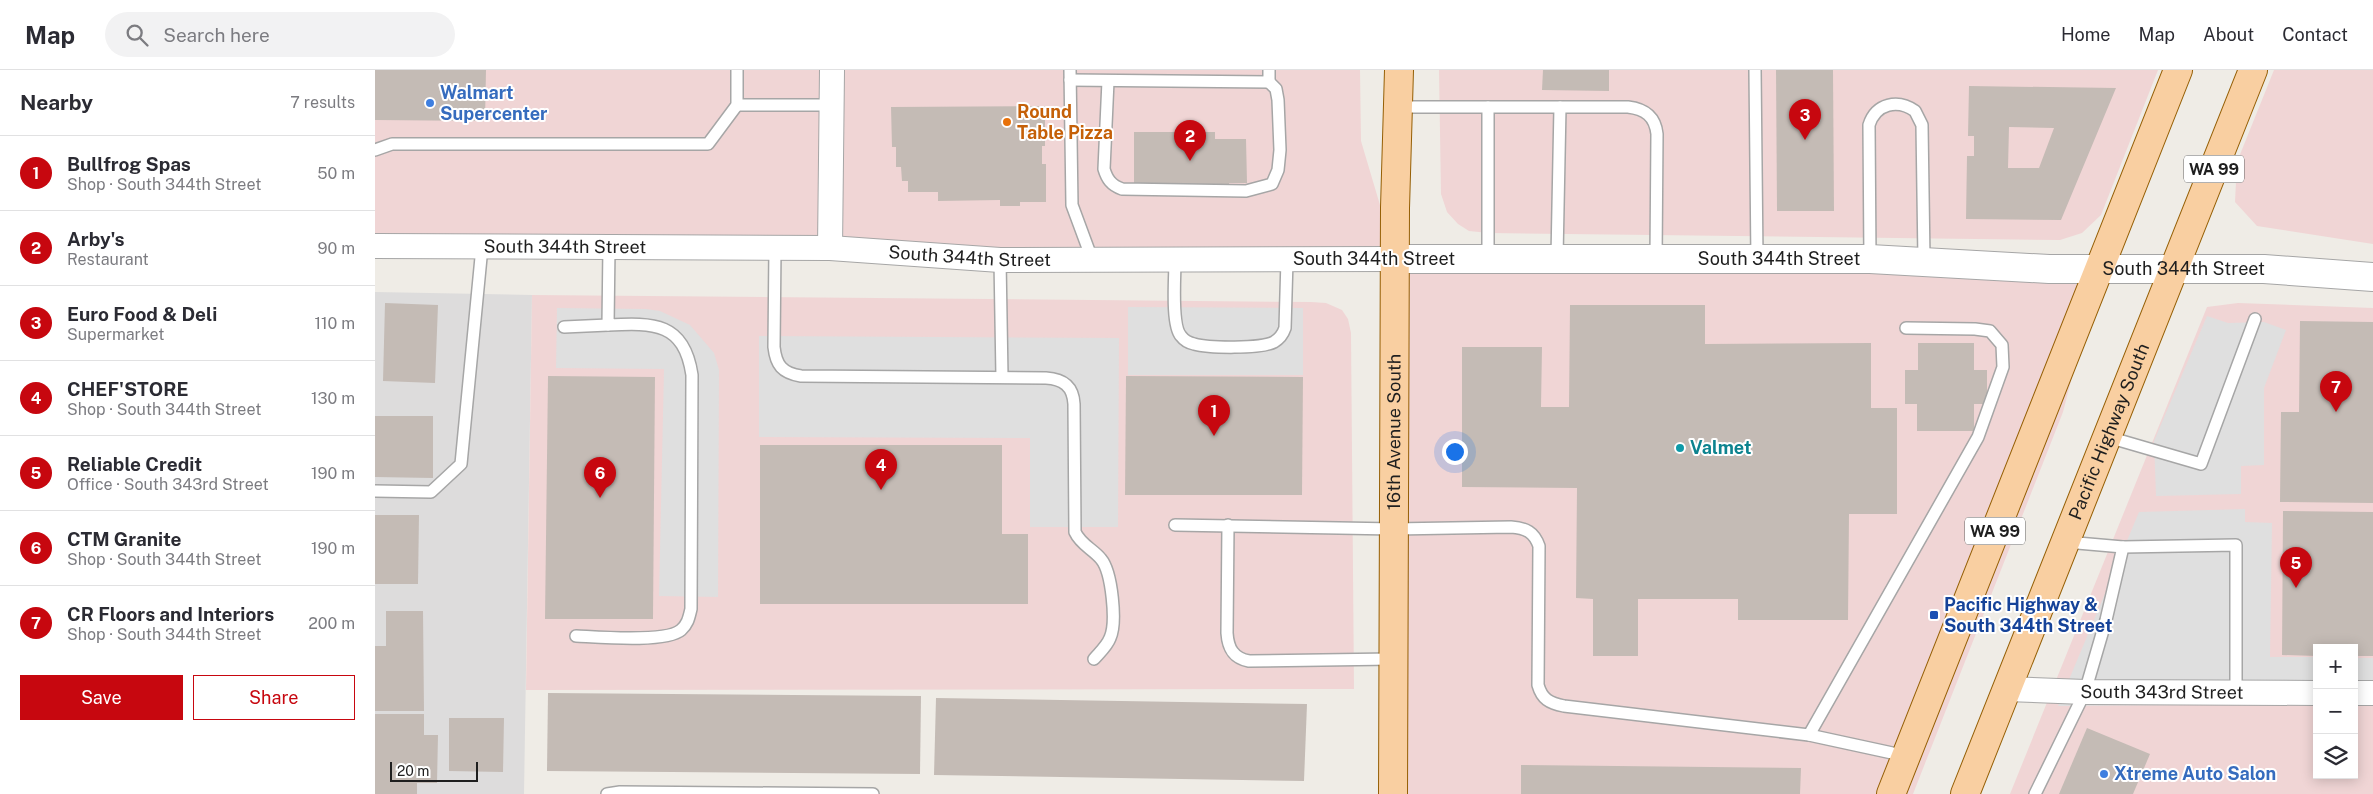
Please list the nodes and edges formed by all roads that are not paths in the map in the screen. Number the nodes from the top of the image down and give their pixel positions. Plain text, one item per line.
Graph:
1 (737, 70) edge
2 (832, 70) edge
3 (1399, 70) edge
4 (1755, 70) edge
5 (2178, 70) edge
6 (2253, 70) edge
7 (1071, 75) edge
8 (1269, 76) edge
9 (1108, 81) junction
10 (737, 105) junction
11 (832, 105) junction
12 (1399, 106) junction
13 (1488, 106) junction
14 (1559, 106) junction
15 (375, 150) edge
16 (375, 246) edge
17 (482, 247) junction
18 (609, 247) junction
19 (775, 248) junction
20 (830, 248) junction
21 (1557, 257) junction
22 (1488, 258) junction
23 (1092, 259) junction
24 (1395, 259) junction
25 (1656, 259) junction
26 (1871, 259) junction
27 (1000, 260) junction
28 (1287, 260) junction
29 (1757, 260) junction
30 (1924, 260) junction
31 (1175, 261) junction
32 (2174, 268) junction
33 (2100, 269) junction
34 (2373, 277) edge
35 (2255, 319) dead end
36 (608, 325) junction
37 (563, 327) dead end
38 (1906, 328) dead end
39 (1002, 377) junction
40 (2108, 437) junction
41 (375, 491) edge
42 (1175, 525) dead end
43 (1228, 526) junction
44 (1394, 529) junction
45 (2066, 542) junction
46 (2123, 547) junction
47 (576, 636) dead end
48 (1094, 659) dead end
49 (1392, 659) junction
50 (2007, 688) junction
51 (2085, 692) junction
52 (2235, 693) junction
53 (2313, 693) edge
54 (2358, 693) edge
55 (2373, 693) edge
56 (1809, 735) junction
57 (1906, 756) junction
58 (607, 794) edge
59 (873, 794) edge
60 (1393, 794) edge
61 (1891, 794) edge
62 (1965, 794) edge
63 (2035, 794) edge

1 - 10 lane
2 - 11 street
3 - 12 main road, 16th Avenue South
4 - 29 lane
5 - 33 main road, WA 99
6 - 32 main road, Pacific Highway South / WA 99
7 - 9 lane
7 - 23 lane
8 - 9 lane
8 - 9 lane
10 - 11 lane
10 - 15 lane
11 - 20 street
12 - 13 lane
12 - 24 main road, 16th Avenue South
13 - 14 lane
13 - 22 lane
14 - 21 lane
14 - 25 lane
16 - 17 street, South 344th Street
17 - 18 street, South 344th Street
17 - 41 lane
18 - 19 street, South 344th Street
18 - 36 lane
19 - 20 street, South 344th Street
19 - 39 lane
20 - 27 street, South 344th Street
21 - 22 street, South 344th Street
21 - 25 street, South 344th Street
22 - 24 street, South 344th Street
23 - 27 street, South 344th Street
23 - 31 street, South 344th Street
24 - 28 street, South 344th Street
24 - 44 main road, 16th Avenue South
25 - 29 street, South 344th Street
26 - 29 street, South 344th Street
26 - 30 street, South 344th Street
26 - 30 lane
27 - 39 lane
28 - 31 street, South 344th Street
28 - 31 lane
30 - 33 street, South 344th Street
32 - 33 street, South 344th Street
32 - 34 street, South 344th Street
32 - 40 main road, Pacific Highway South / WA 99
33 - 57 main road, WA 99
35 - 40 lane
36 - 37 lane
36 - 47 lane
38 - 56 lane
39 - 48 lane
40 - 45 main road, Pacific Highway South / WA 99
42 - 43 lane
43 - 44 lane
43 - 49 lane
44 - 49 main road, 16th Avenue South
44 - 56 lane
45 - 46 lane
45 - 50 main road, Pacific Highway South / WA 99
46 - 51 lane
46 - 52 lane
49 - 60 main road, 16th Avenue South
50 - 51 street, South 343rd Street
50 - 62 main road, Pacific Highway South / WA 99
51 - 52 street, South 343rd Street
51 - 63 lane
52 - 53 street, South 343rd Street
54 - 55 street
56 - 57 lane
57 - 61 main road, WA 99
58 - 59 lane

